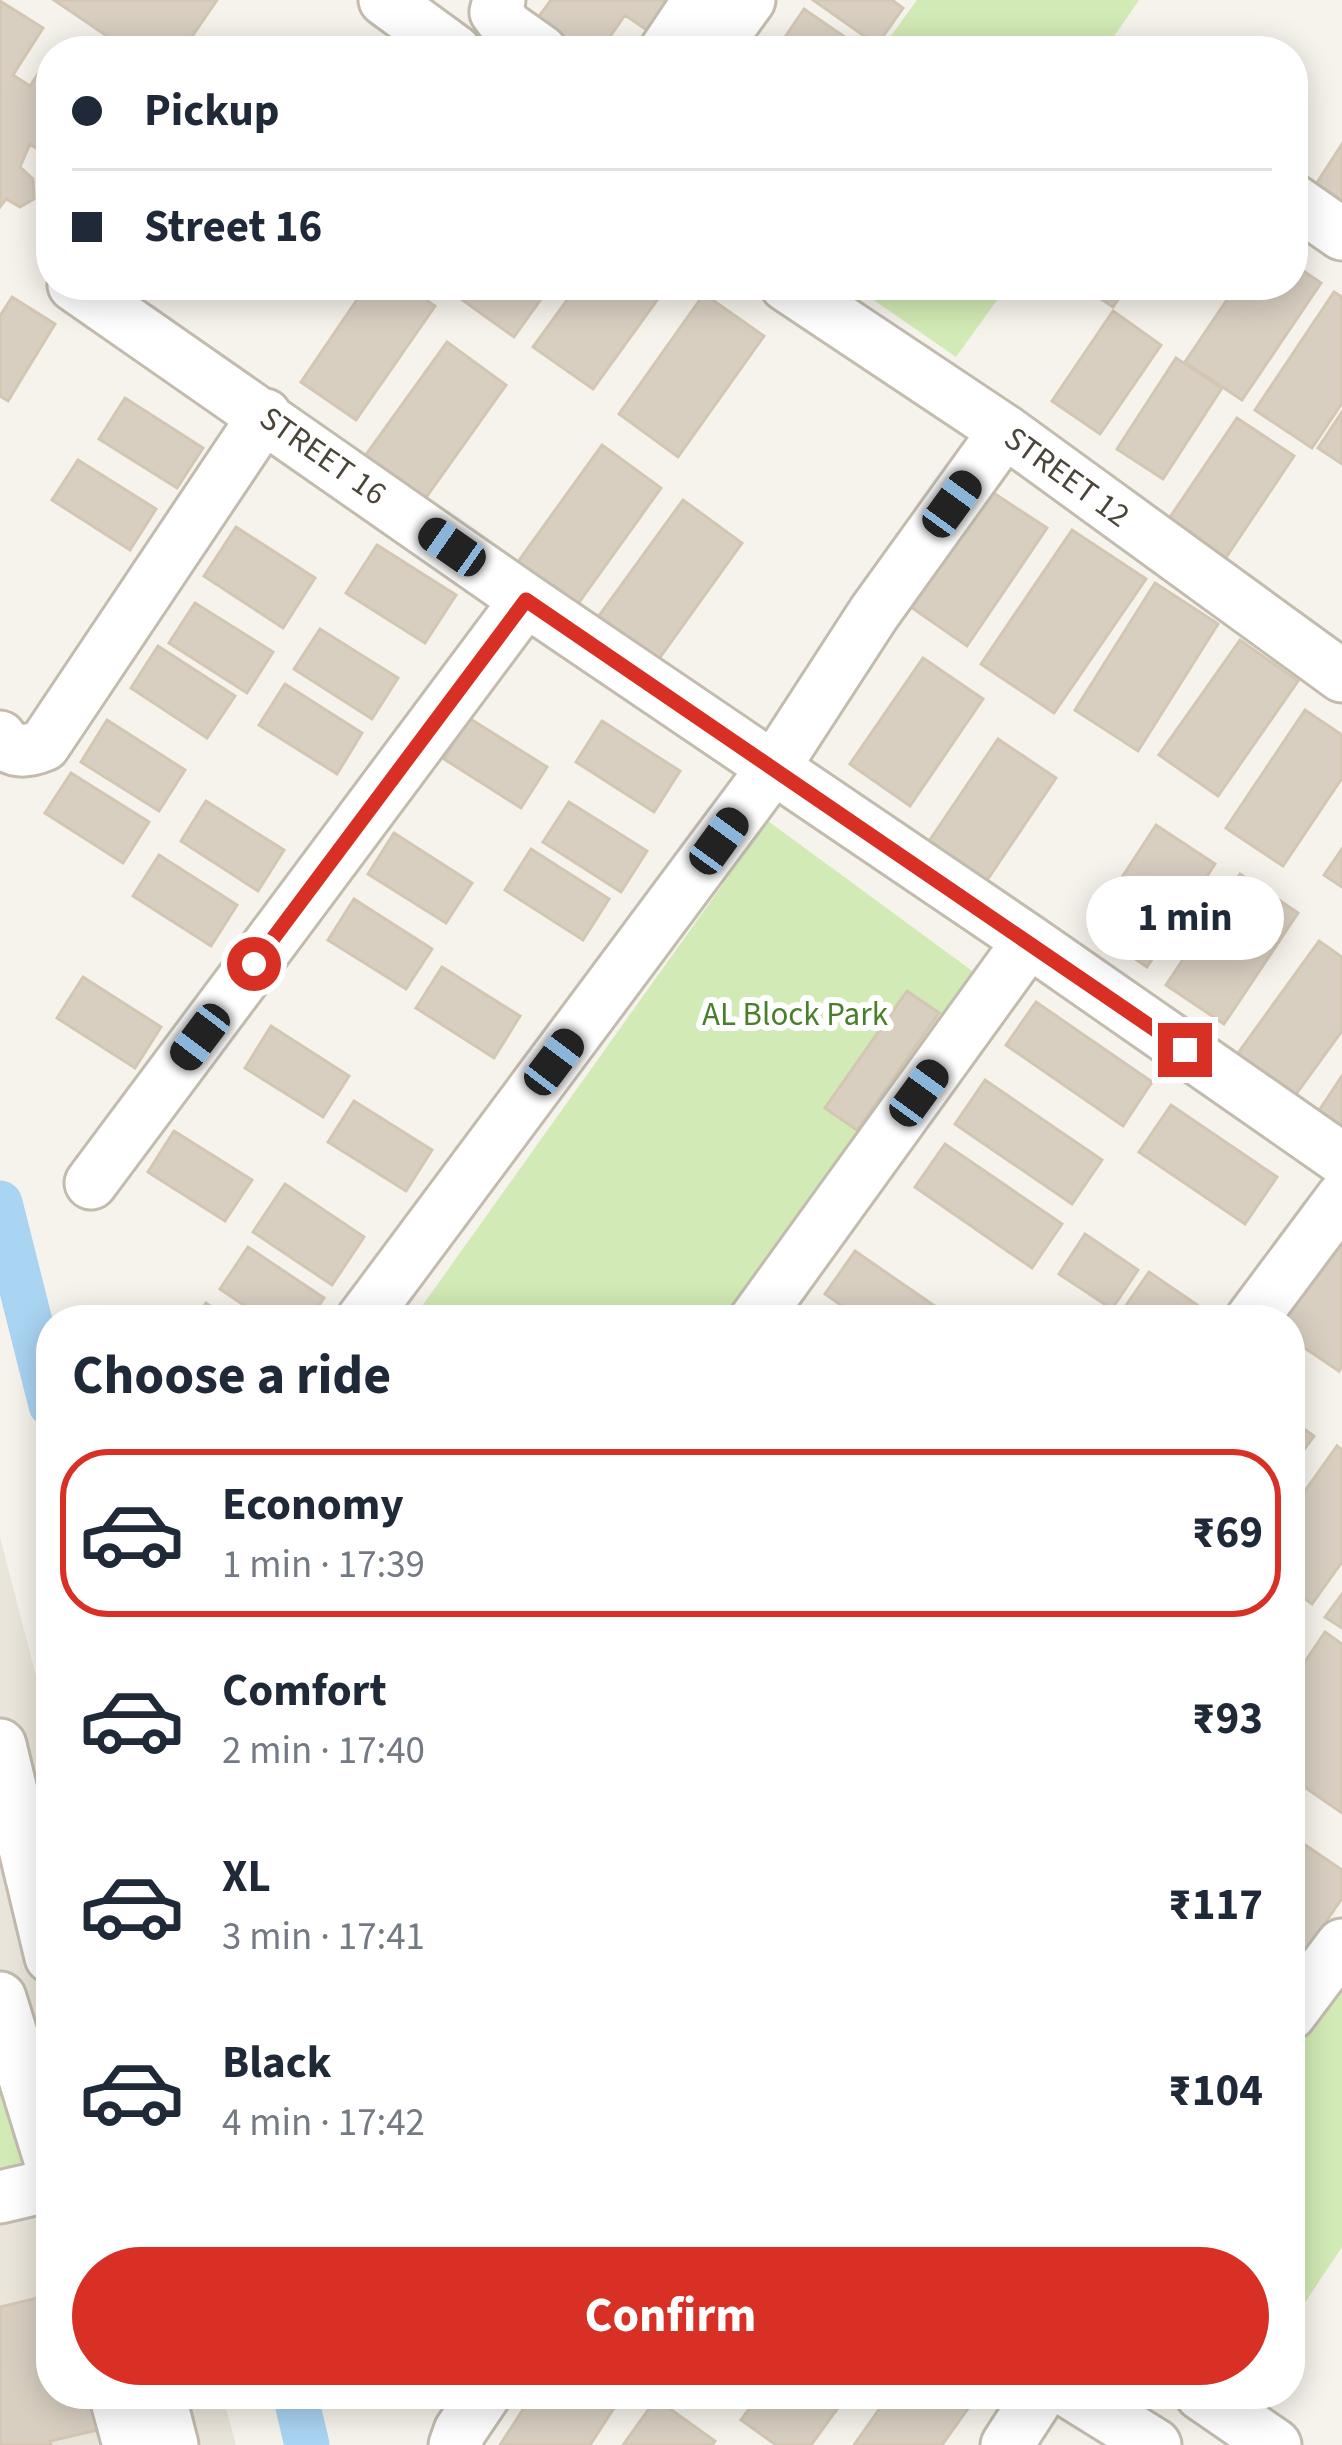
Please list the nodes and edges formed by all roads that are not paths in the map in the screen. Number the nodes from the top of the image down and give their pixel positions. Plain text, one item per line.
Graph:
1 (385, 0) edge
2 (699, 0) edge
3 (749, 0) edge
4 (434, 36) edge
5 (675, 36) edge
6 (723, 36) edge
7 (1308, 210) edge
8 (1342, 234) edge
9 (96, 300) edge
10 (808, 300) edge
11 (265, 415) junction
12 (1005, 431) junction
13 (526, 600) junction
14 (1342, 676) edge
15 (0, 737) edge
16 (774, 767) junction
17 (1029, 941) junction
18 (1342, 1159) edge
19 (91, 1184) dead end
20 (1342, 1198) edge
21 (373, 1305) edge
22 (766, 1305) edge
23 (1262, 1305) edge
24 (0, 1745) edge
25 (36, 1895) edge
26 (1342, 1945) edge
27 (1305, 1994) edge
28 (0, 1998) edge
29 (36, 2114) edge
30 (36, 2189) edge
31 (0, 2197) edge
32 (119, 2409) edge
33 (163, 2409) edge
34 (475, 2409) edge
35 (1030, 2409) edge
36 (1223, 2409) edge
37 (129, 2445) edge
38 (172, 2445) edge
39 (454, 2445) edge
40 (1007, 2445) edge
41 (1275, 2445) edge

1 - 4 street
2 - 5 street
3 - 6 street
7 - 8 street
9 - 11 street, STREET 16
10 - 12 street, STREET 12
11 - 13 street, STREET 16
11 - 15 street
12 - 14 street, STREET 12
12 - 16 street
13 - 16 street, STREET 16
13 - 19 street
16 - 17 street, STREET 16
16 - 21 street
17 - 18 street, STREET 16
17 - 22 street
20 - 23 street
24 - 25 street
26 - 27 street
28 - 29 street
30 - 31 street
32 - 37 street
33 - 38 street
34 - 39 street
35 - 40 street
36 - 41 street

